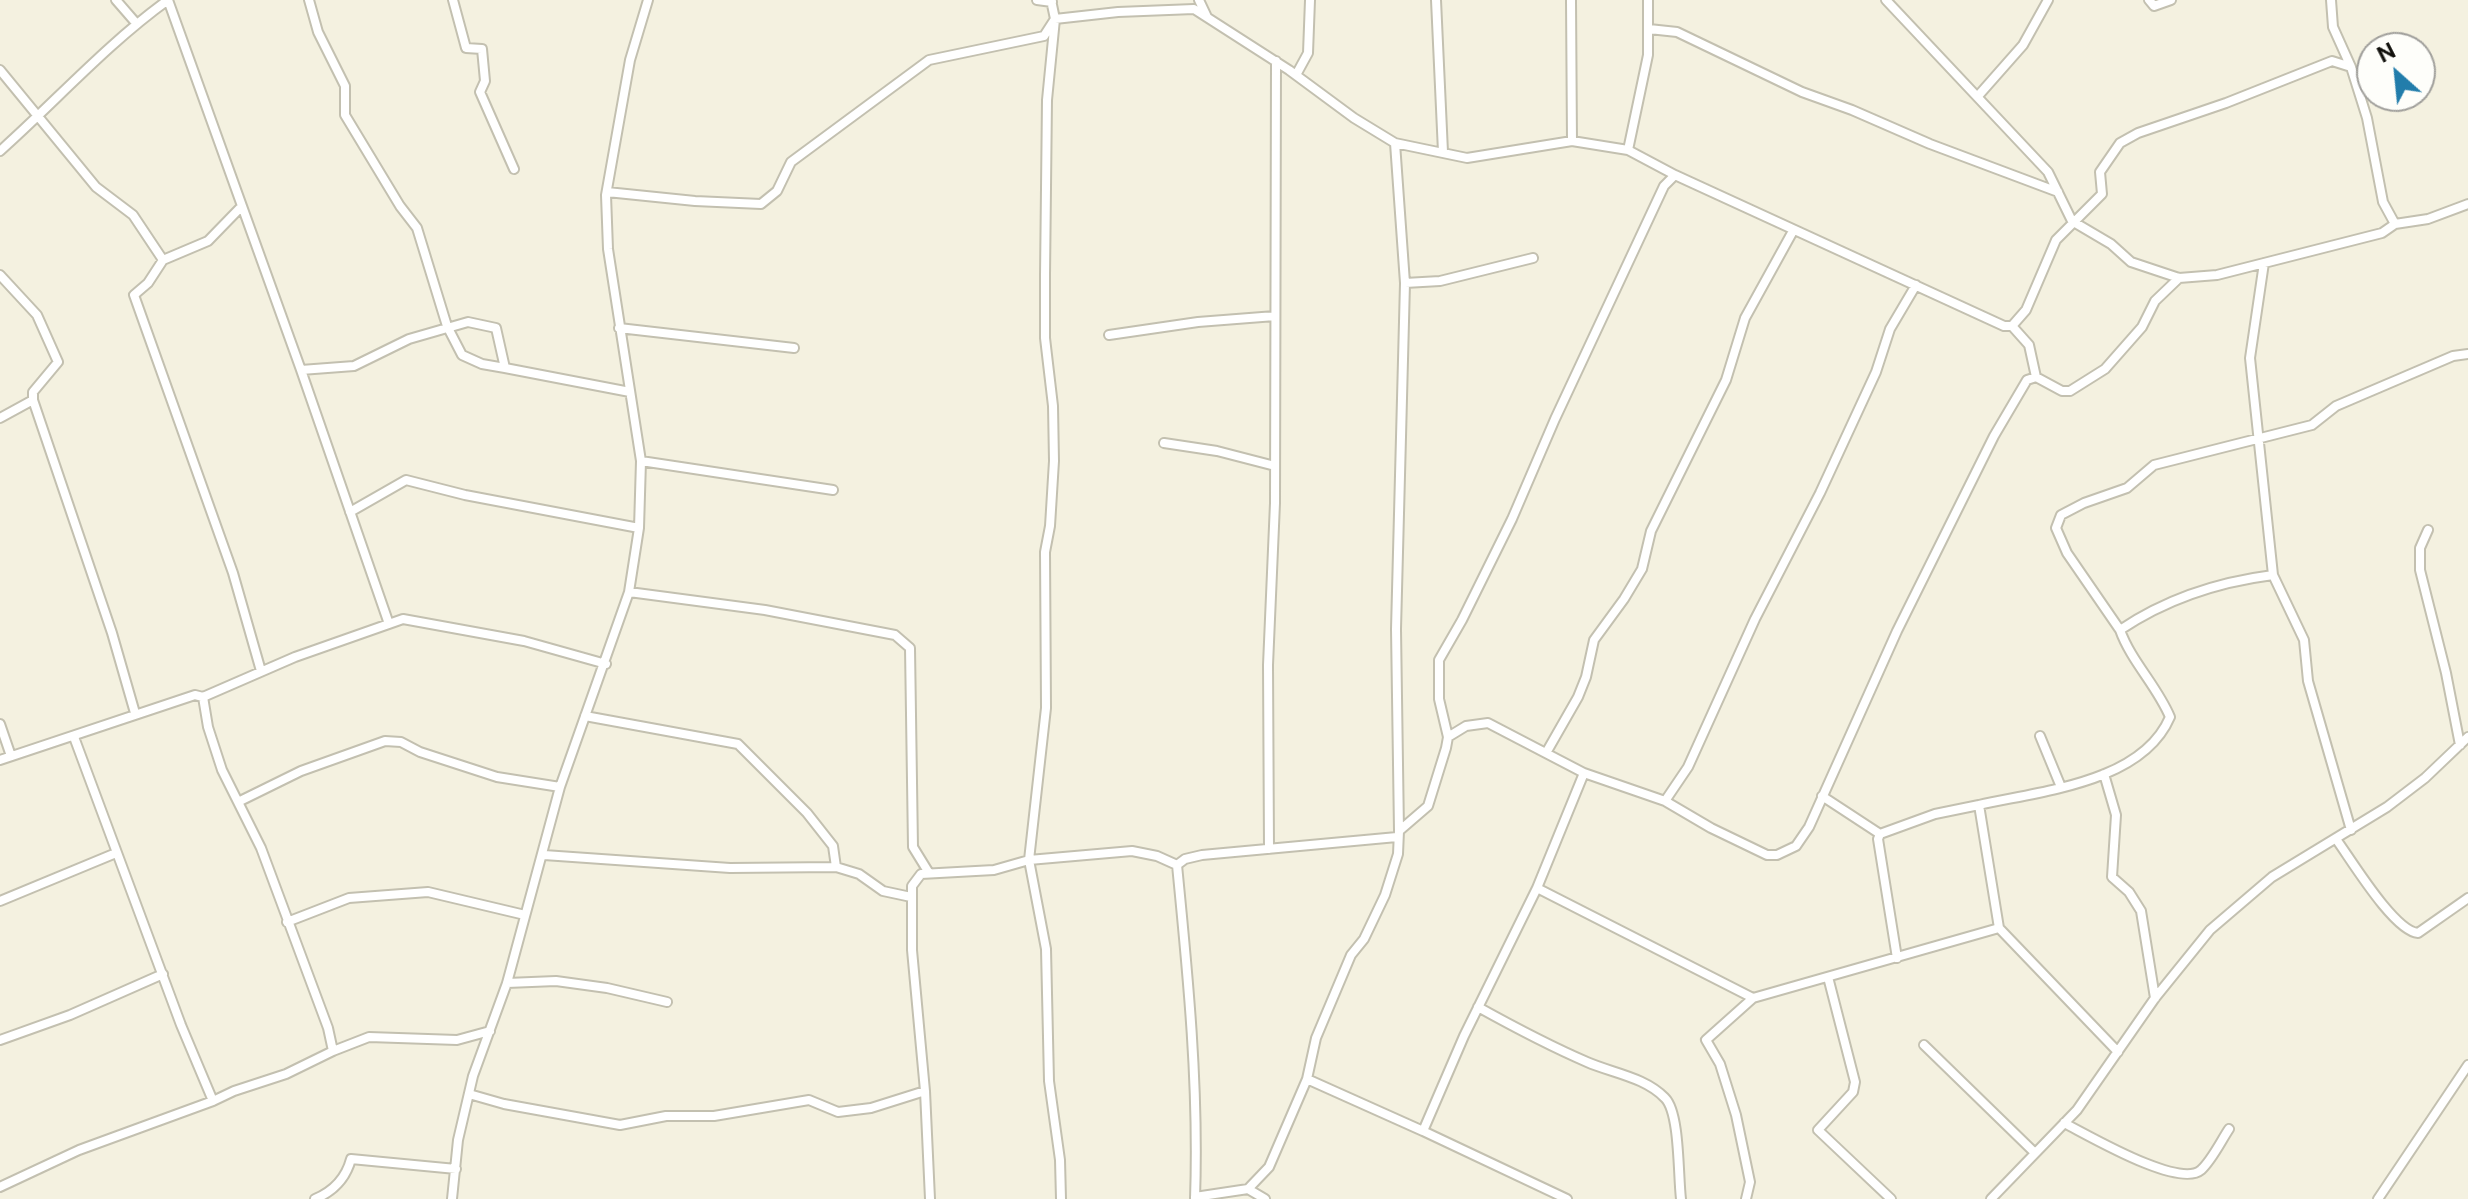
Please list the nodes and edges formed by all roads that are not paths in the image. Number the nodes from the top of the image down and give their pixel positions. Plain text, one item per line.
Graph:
1 (116, 0) edge
2 (168, 0) edge
3 (309, 0) edge
4 (453, 0) edge
5 (648, 0) edge
6 (1037, 0) edge
7 (1199, 0) edge
8 (1310, 0) edge
9 (1436, 0) edge
10 (1571, 0) edge
11 (1648, 0) edge
12 (1886, 0) edge
13 (2048, 0) edge
14 (2149, 0) edge
15 (2171, 0) edge
16 (2331, 0) edge
17 (1052, 1) edge
18 (1055, 19) junction
19 (1208, 20) junction
20 (136, 23) junction
21 (1649, 29) junction
22 (1276, 61) junction
23 (2351, 67) junction
24 (0, 70) edge
25 (1296, 75) junction
26 (1978, 96) junction
27 (40, 116) junction
28 (1572, 141) junction
29 (1395, 143) junction
30 (1628, 150) junction
31 (0, 151) edge
32 (1443, 152) junction
33 (514, 169) dead end
34 (1675, 175) junction
35 (607, 192) junction
36 (2058, 192) junction
37 (2468, 204) edge
38 (242, 206) junction
39 (2072, 221) junction
40 (2395, 224) junction
41 (1793, 231) junction
42 (1533, 258) dead end
43 (163, 260) junction
44 (2264, 263) junction
45 (0, 275) edge
46 (2179, 278) junction
47 (1405, 283) junction
48 (1916, 285) junction
49 (1275, 316) junction
50 (447, 326) junction
51 (2012, 326) junction
52 (619, 328) junction
53 (1109, 335) dead end
54 (794, 348) dead end
55 (2468, 354) edge
56 (505, 368) junction
57 (301, 370) junction
58 (2036, 377) junction
59 (630, 392) junction
60 (33, 400) junction
61 (0, 418) edge
62 (2258, 441) junction
63 (1164, 443) dead end
64 (641, 461) junction
65 (1275, 466) junction
66 (833, 490) dead end
67 (350, 512) junction
68 (639, 528) junction
69 (2428, 530) dead end
70 (2273, 575) junction
71 (629, 592) junction
72 (389, 624) junction
73 (2120, 630) junction
74 (606, 664) junction
75 (261, 671) junction
76 (203, 697) junction
77 (135, 713) junction
78 (585, 716) junction
79 (0, 724) edge
80 (2040, 736) dead end
81 (74, 737) junction
82 (1448, 737) junction
83 (2468, 737) edge
84 (2460, 745) junction
85 (1546, 753) junction
86 (11, 756) junction
87 (0, 760) edge
88 (1584, 773) junction
89 (2104, 774) junction
90 (560, 787) junction
91 (2061, 787) junction
92 (1822, 796) junction
93 (1665, 801) junction
94 (238, 802) junction
95 (1979, 805) junction
96 (2351, 830) junction
97 (1398, 834) junction
98 (1880, 834) junction
99 (2336, 839) junction
100 (1269, 849) junction
101 (116, 853) junction
102 (544, 855) junction
103 (1029, 860) junction
104 (1177, 865) junction
105 (836, 867) junction
106 (929, 873) junction
107 (1537, 888) junction
108 (911, 897) junction
109 (2468, 898) edge
110 (0, 901) edge
111 (525, 915) junction
112 (287, 922) junction
113 (1999, 928) junction
114 (1897, 958) junction
115 (163, 974) junction
116 (1828, 977) junction
117 (507, 983) junction
118 (1753, 998) junction
119 (2155, 998) junction
120 (667, 1002) dead end
121 (1478, 1007) junction
122 (490, 1031) junction
123 (0, 1040) edge
124 (1924, 1045) dead end
125 (333, 1051) junction
126 (2118, 1052) junction
127 (2468, 1065) edge
128 (1307, 1079) junction
129 (925, 1091) junction
130 (469, 1094) junction
131 (213, 1101) junction
132 (2064, 1123) junction
133 (2229, 1129) dead end
134 (1423, 1131) junction
135 (2035, 1153) junction
136 (456, 1169) junction
137 (0, 1187) edge
138 (1248, 1189) junction
139 (1195, 1198) edge
140 (315, 1199) edge
141 (452, 1199) edge
142 (930, 1199) edge
143 (1061, 1199) edge
144 (1265, 1199) edge
145 (1567, 1199) edge
146 (1681, 1199) edge
147 (1746, 1199) edge
148 (1891, 1199) edge
149 (1991, 1199) edge
150 (2378, 1199) edge

1 - 20 street
2 - 20 street
2 - 38 street
3 - 50 street
4 - 33 street
5 - 35 street
6 - 17 street
7 - 19 street
8 - 25 street
9 - 32 street
10 - 28 street
11 - 21 street
12 - 26 street
13 - 26 street
14 - 15 street
16 - 23 street
17 - 18 street
18 - 19 street
18 - 35 street
18 - 103 street
19 - 22 street
20 - 27 street
21 - 30 street
21 - 36 street
22 - 25 street
22 - 49 street
23 - 39 street
23 - 40 street
24 - 27 street
25 - 29 street
26 - 36 street
27 - 31 street
27 - 43 street
28 - 30 street
28 - 32 street
29 - 32 street
29 - 47 street
30 - 34 street
34 - 41 street
34 - 82 street
35 - 52 street
36 - 39 street
37 - 40 street
38 - 43 street
38 - 57 street
39 - 46 street
39 - 51 street
40 - 44 street
41 - 48 street
41 - 85 street
42 - 47 street
43 - 75 street
44 - 46 street
44 - 62 street
45 - 60 street
46 - 58 street
47 - 97 street
48 - 51 street
48 - 93 street
49 - 53 street
49 - 65 street
50 - 56 street
50 - 56 street
50 - 57 street
51 - 58 street
52 - 54 street
52 - 59 street
55 - 62 street
56 - 59 street
57 - 67 street
58 - 92 street
59 - 64 street
60 - 61 street
60 - 77 street
62 - 70 street
62 - 73 street
63 - 65 street
64 - 66 street
64 - 68 street
65 - 100 street
67 - 68 street
67 - 72 street
68 - 71 street
69 - 84 street
70 - 73 street
70 - 96 street
71 - 74 street
71 - 106 street
72 - 74 street
72 - 75 street
73 - 89 street
74 - 78 street
75 - 76 street
76 - 77 street
76 - 94 street
77 - 81 street
78 - 90 street
78 - 105 street
79 - 86 street
80 - 91 street
81 - 86 street
81 - 101 street
82 - 85 street
82 - 97 street
83 - 84 street
84 - 96 street
85 - 88 street
86 - 87 street
88 - 93 street
88 - 107 street
89 - 91 street
89 - 119 street
90 - 94 street
90 - 102 street
91 - 95 street
92 - 93 street
92 - 98 street
94 - 112 street
95 - 98 street
95 - 113 street
96 - 99 street
97 - 100 street
97 - 128 street
98 - 114 street
99 - 109 street
99 - 119 street
100 - 104 street
101 - 110 street
101 - 115 street
102 - 105 street
102 - 111 street
103 - 104 street
103 - 106 street
103 - 143 street
104 - 139 street
105 - 108 street
106 - 108 street
107 - 118 street
107 - 121 street
108 - 129 street
111 - 112 street
111 - 117 street
112 - 125 street
113 - 114 street
113 - 126 street
114 - 116 street
115 - 123 street
115 - 131 street
116 - 118 street
116 - 148 street
117 - 120 street
117 - 122 street
118 - 147 street
119 - 126 street
121 - 134 street
121 - 146 street
122 - 125 street
122 - 130 street
124 - 135 street
125 - 131 street
126 - 132 street
127 - 150 street
128 - 134 street
128 - 138 street
129 - 130 street
129 - 142 street
130 - 136 street
131 - 137 street
132 - 133 street
132 - 135 street
134 - 145 street
135 - 149 street
136 - 140 street
136 - 141 street
138 - 139 street
138 - 144 street

